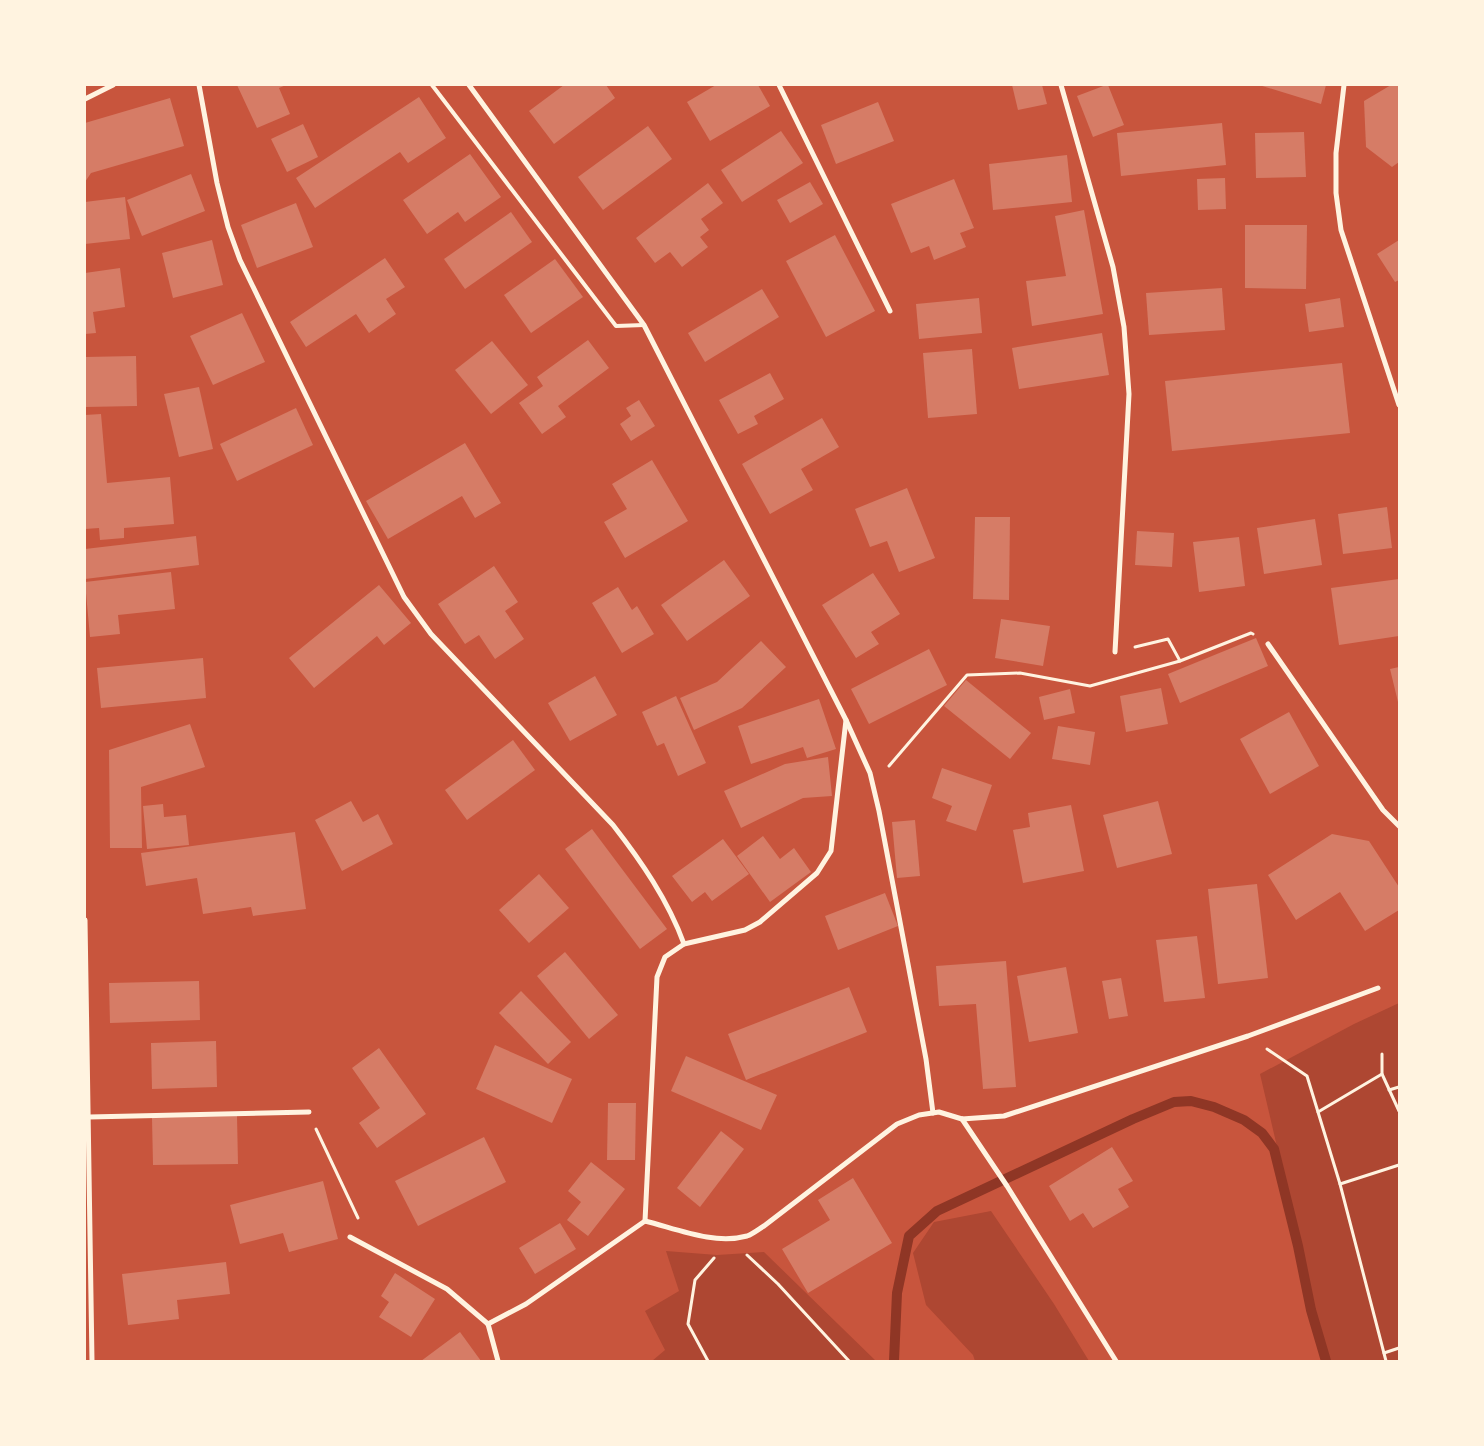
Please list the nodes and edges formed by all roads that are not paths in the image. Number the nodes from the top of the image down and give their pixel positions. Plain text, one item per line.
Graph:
1 (113, 85) edge
2 (199, 85) edge
3 (432, 85) edge
4 (469, 85) edge
5 (779, 85) edge
6 (1061, 85) edge
7 (1344, 85) edge
8 (85, 99) edge
9 (890, 311) dead end
10 (644, 325) junction
11 (1399, 405) edge
12 (1268, 644) road end
13 (1115, 652) road end
14 (846, 720) junction
15 (1399, 826) edge
16 (85, 920) edge
17 (684, 944) junction
18 (1378, 988) dead end
19 (309, 1112) road end
20 (933, 1113) junction
21 (88, 1117) junction
22 (962, 1119) junction
23 (646, 1221) junction
24 (350, 1238) dead end
25 (488, 1324) junction
26 (92, 1361) edge
27 (498, 1361) edge
28 (1116, 1361) edge

1 - 8 street
2 - 17 street
3 - 10 lane
4 - 10 street
5 - 9 street
6 - 13 street
7 - 11 street
10 - 14 street
12 - 15 street
14 - 17 street
14 - 20 street
16 - 21 street
17 - 23 street
18 - 22 street
19 - 21 street
20 - 22 street
20 - 23 street
21 - 26 street
22 - 28 street
23 - 25 street
24 - 25 street
25 - 27 street

